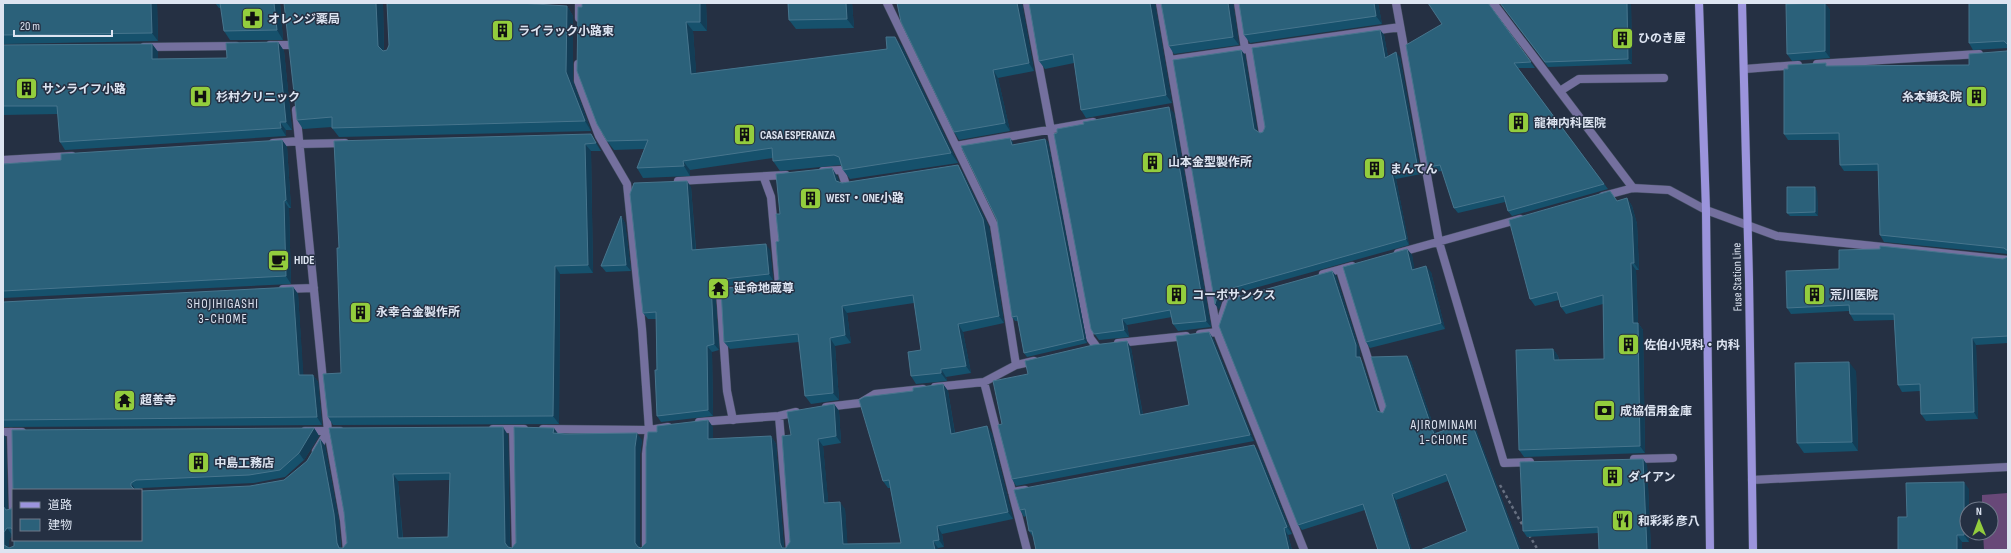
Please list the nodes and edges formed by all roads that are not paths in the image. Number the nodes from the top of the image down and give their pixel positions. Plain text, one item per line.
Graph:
1 (579, 3) edge
2 (887, 3) edge
3 (1027, 3) edge
4 (1160, 3) edge
5 (1238, 3) edge
6 (1396, 3) edge
7 (1493, 3) edge
8 (1699, 3) edge
9 (1742, 3) edge
10 (579, 26) edge
11 (1400, 27) junction
12 (257, 45) edge
13 (289, 45) edge
14 (241, 46) edge
15 (138, 47) edge
16 (1247, 49) junction
17 (1985, 54) edge
18 (578, 58) edge
19 (1170, 60) junction
20 (1745, 69) junction
21 (1664, 78) dead end
22 (1560, 91) junction
23 (295, 104) edge
24 (1102, 120) edge
25 (1050, 129) junction
26 (1263, 133) edge
27 (299, 142) junction
28 (354, 142) edge
29 (268, 143) edge
30 (956, 146) junction
31 (81, 155) edge
32 (3, 160) edge
33 (811, 173) edge
34 (795, 174) edge
35 (764, 178) junction
36 (673, 182) edge
37 (850, 185) edge
38 (1633, 188) junction
39 (1595, 198) edge
40 (1706, 210) junction
41 (1528, 217) edge
42 (1748, 226) junction
43 (1439, 242) junction
44 (1393, 255) edge
45 (2008, 260) edge
46 (1363, 263) edge
47 (1340, 270) junction
48 (1318, 276) edge
49 (764, 287) edge
50 (314, 288) junction
51 (274, 290) edge
52 (742, 290) edge
53 (1242, 297) edge
54 (1217, 332) junction
55 (1045, 358) edge
56 (1016, 365) junction
57 (984, 382) junction
58 (1385, 412) edge
59 (779, 416) junction
60 (733, 420) junction
61 (693, 423) edge
62 (678, 425) edge
63 (482, 429) edge
64 (513, 429) junction
65 (649, 430) junction
66 (296, 431) edge
67 (328, 431) junction
68 (351, 431) edge
69 (7, 432) edge
70 (34, 432) edge
71 (312, 457) edge
72 (1673, 458) dead end
73 (1627, 460) edge
74 (1542, 462) edge
75 (2008, 467) edge
76 (1752, 480) junction
77 (1035, 488) edge
78 (12, 489) edge
79 (1012, 492) junction
80 (347, 550) edge
81 (516, 550) edge
82 (646, 550) edge
83 (790, 550) edge
84 (1027, 550) edge
85 (1304, 550) edge
86 (1710, 550) edge
87 (1752, 550) edge

1 - 10 street
2 - 30 street
3 - 25 street
4 - 19 street
5 - 16 street
6 - 11 street
7 - 22 street
8 - 40 main road
9 - 20 main road, Fuse Station Line
11 - 16 street
11 - 43 street
12 - 13 street
14 - 15 street
16 - 19 street
16 - 26 street
17 - 20 street
18 - 65 street
19 - 54 street
20 - 42 main road, Fuse Station Line
21 - 22 street
22 - 38 street
23 - 27 street
24 - 25 street
25 - 30 street
25 - 54 street
27 - 28 street
27 - 29 street
27 - 50 street
30 - 56 street
31 - 32 street
33 - 37 street
34 - 35 street
35 - 36 street
35 - 49 street
38 - 39 street
38 - 40 street
40 - 42 street
40 - 86 main road
41 - 43 street
42 - 45 street
42 - 76 main road, Fuse Station Line
43 - 44 street
43 - 74 street
46 - 47 street
47 - 48 street
47 - 58 street
50 - 51 street
50 - 67 street
52 - 60 street
53 - 54 street
54 - 85 street
55 - 56 street
56 - 57 street
57 - 59 street
57 - 79 street
59 - 60 street
59 - 83 street
60 - 61 street
62 - 65 street
63 - 64 street
64 - 65 street
64 - 81 street
65 - 82 street
66 - 67 street
67 - 68 street
67 - 71 street
67 - 80 street
69 - 70 street
69 - 78 street
72 - 73 street
75 - 76 street
76 - 87 main road, Fuse Station Line
77 - 79 street
79 - 84 street

